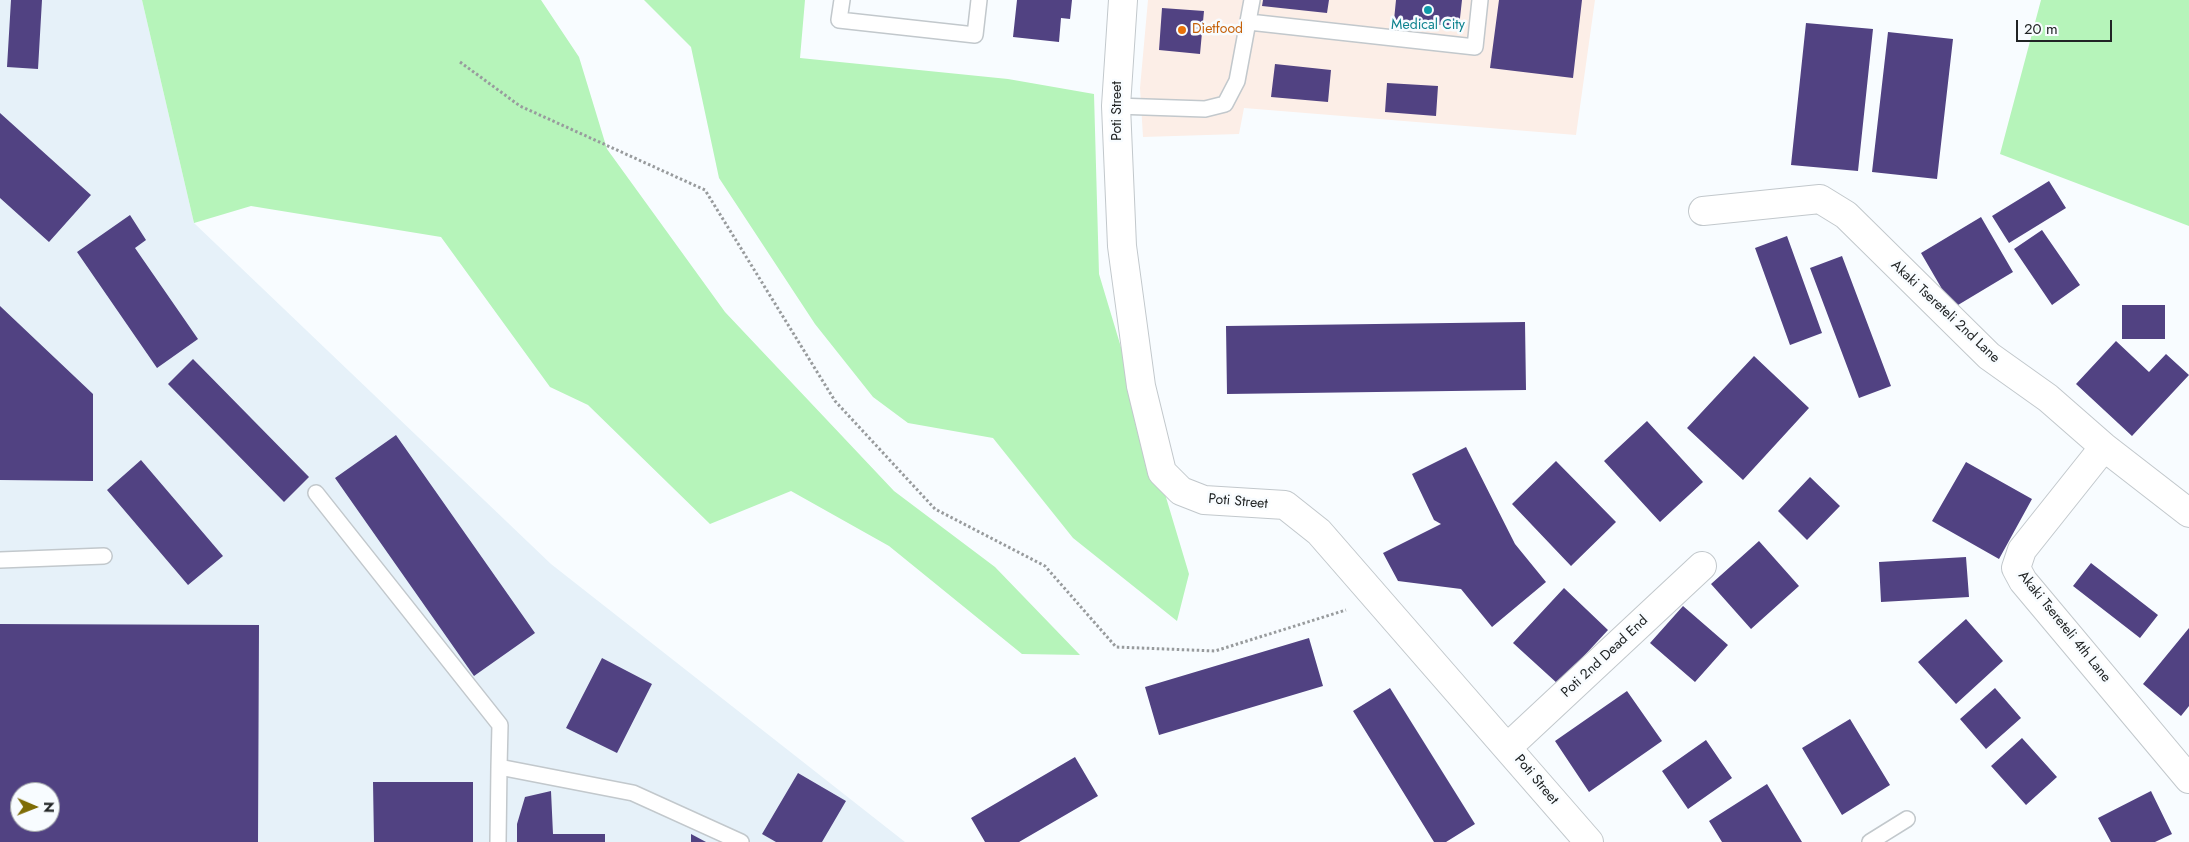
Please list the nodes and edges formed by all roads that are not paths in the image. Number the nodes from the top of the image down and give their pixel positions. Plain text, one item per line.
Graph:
1 (842, 0) edge
2 (978, 0) edge
3 (1123, 0) edge
4 (1252, 0) edge
5 (1480, 0) edge
6 (1249, 22) junction
7 (1116, 106) junction
8 (1703, 211) dead end
9 (2104, 447) junction
10 (316, 493) dead end
11 (2189, 513) edge
12 (104, 556) dead end
13 (0, 560) edge
14 (1702, 566) dead end
15 (1508, 748) junction
16 (499, 767) junction
17 (2189, 779) edge
18 (1907, 819) dead end
19 (498, 842) edge
20 (741, 842) edge
21 (1589, 842) edge
22 (1870, 842) edge

1 - 2 lane
3 - 7 street, Poti Street
4 - 6 lane
5 - 6 lane
6 - 7 lane
7 - 15 street, Poti Street
8 - 9 street, Akaki Tsereteli 2nd Lane
9 - 11 street, Akaki Tsereteli 2nd Lane
9 - 17 street, Akaki Tsereteli 4th Lane
10 - 16 lane
12 - 13 lane
14 - 15 street, Poti 2nd Dead End
15 - 21 street, Poti Street
16 - 19 lane
16 - 20 lane
18 - 22 lane

